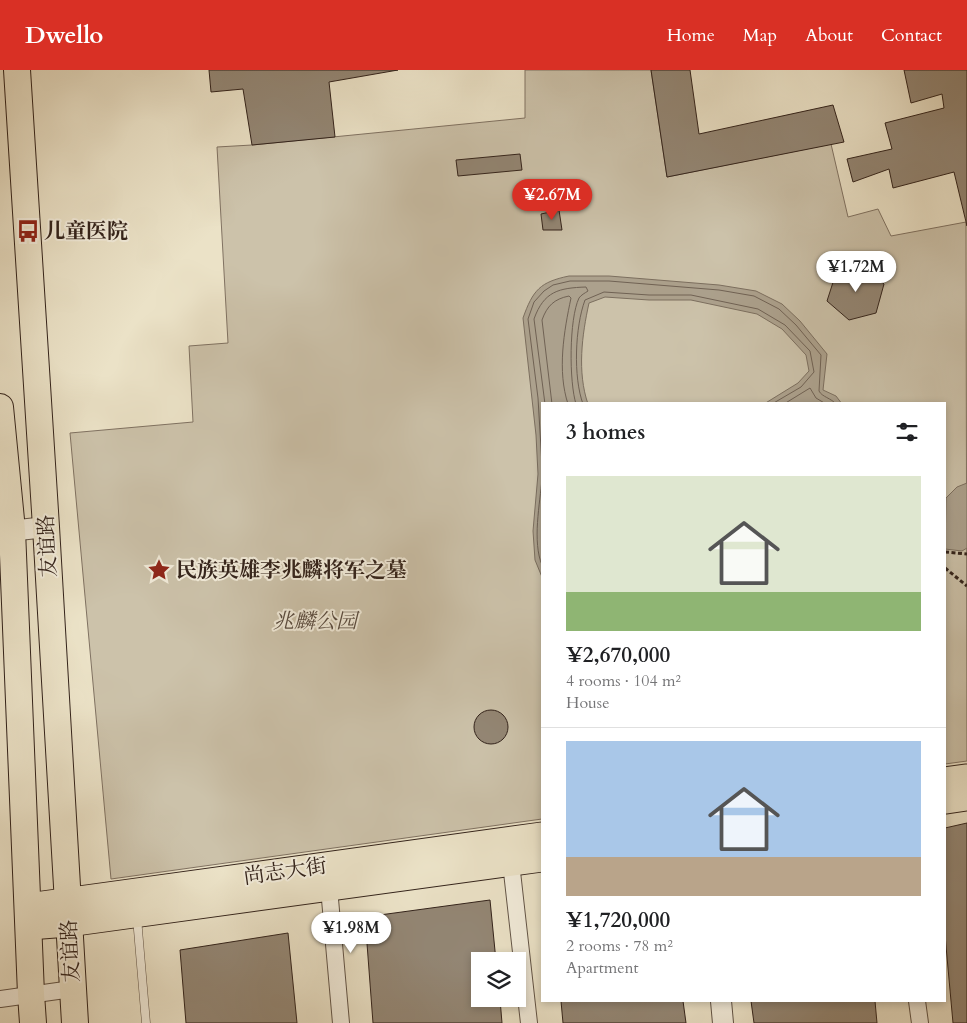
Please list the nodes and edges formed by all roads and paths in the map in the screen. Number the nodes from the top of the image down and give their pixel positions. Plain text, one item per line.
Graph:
1 (17, 70) edge
2 (0, 407) edge
3 (46, 527) junction
4 (6, 531) edge
5 (946, 552) edge
6 (967, 554) edge
7 (946, 569) edge
8 (967, 586) edge
9 (967, 778) edge
10 (946, 780) edge
11 (967, 798) edge
12 (946, 802) edge
13 (541, 835) edge
14 (541, 859) edge
15 (511, 863) junction
16 (329, 888) junction
17 (67, 912) junction
18 (136, 914) junction
19 (28, 916) junction
20 (72, 989) junction
21 (31, 994) junction
22 (0, 999) edge
23 (720, 1002) edge
24 (917, 1002) edge
25 (33, 1023) edge
26 (74, 1023) edge
27 (146, 1023) edge
28 (342, 1023) edge
29 (528, 1023) edge
30 (723, 1023) edge
31 (920, 1023) edge

1 - 3 highway, 友谊路
2 - 4 highway, 友谊路
3 - 4 street
3 - 17 highway, 友谊路
4 - 19 highway, 友谊路
5 - 6 path
7 - 8 path
9 - 10 main road
11 - 12 main road
13 - 17 main road, 尚志大街
14 - 15 main road, 尚志大街
15 - 16 main road, 尚志大街
15 - 29 street
16 - 18 main road, 尚志大街
16 - 28 street
17 - 18 main road, 尚志大街
17 - 19 main road, 尚志大街
17 - 20 highway, 友谊路
18 - 27 lane
19 - 21 highway, 友谊路
20 - 21 street
20 - 26 highway, 友谊路
21 - 22 street
21 - 25 highway, 友谊路
23 - 30 street
24 - 31 street

